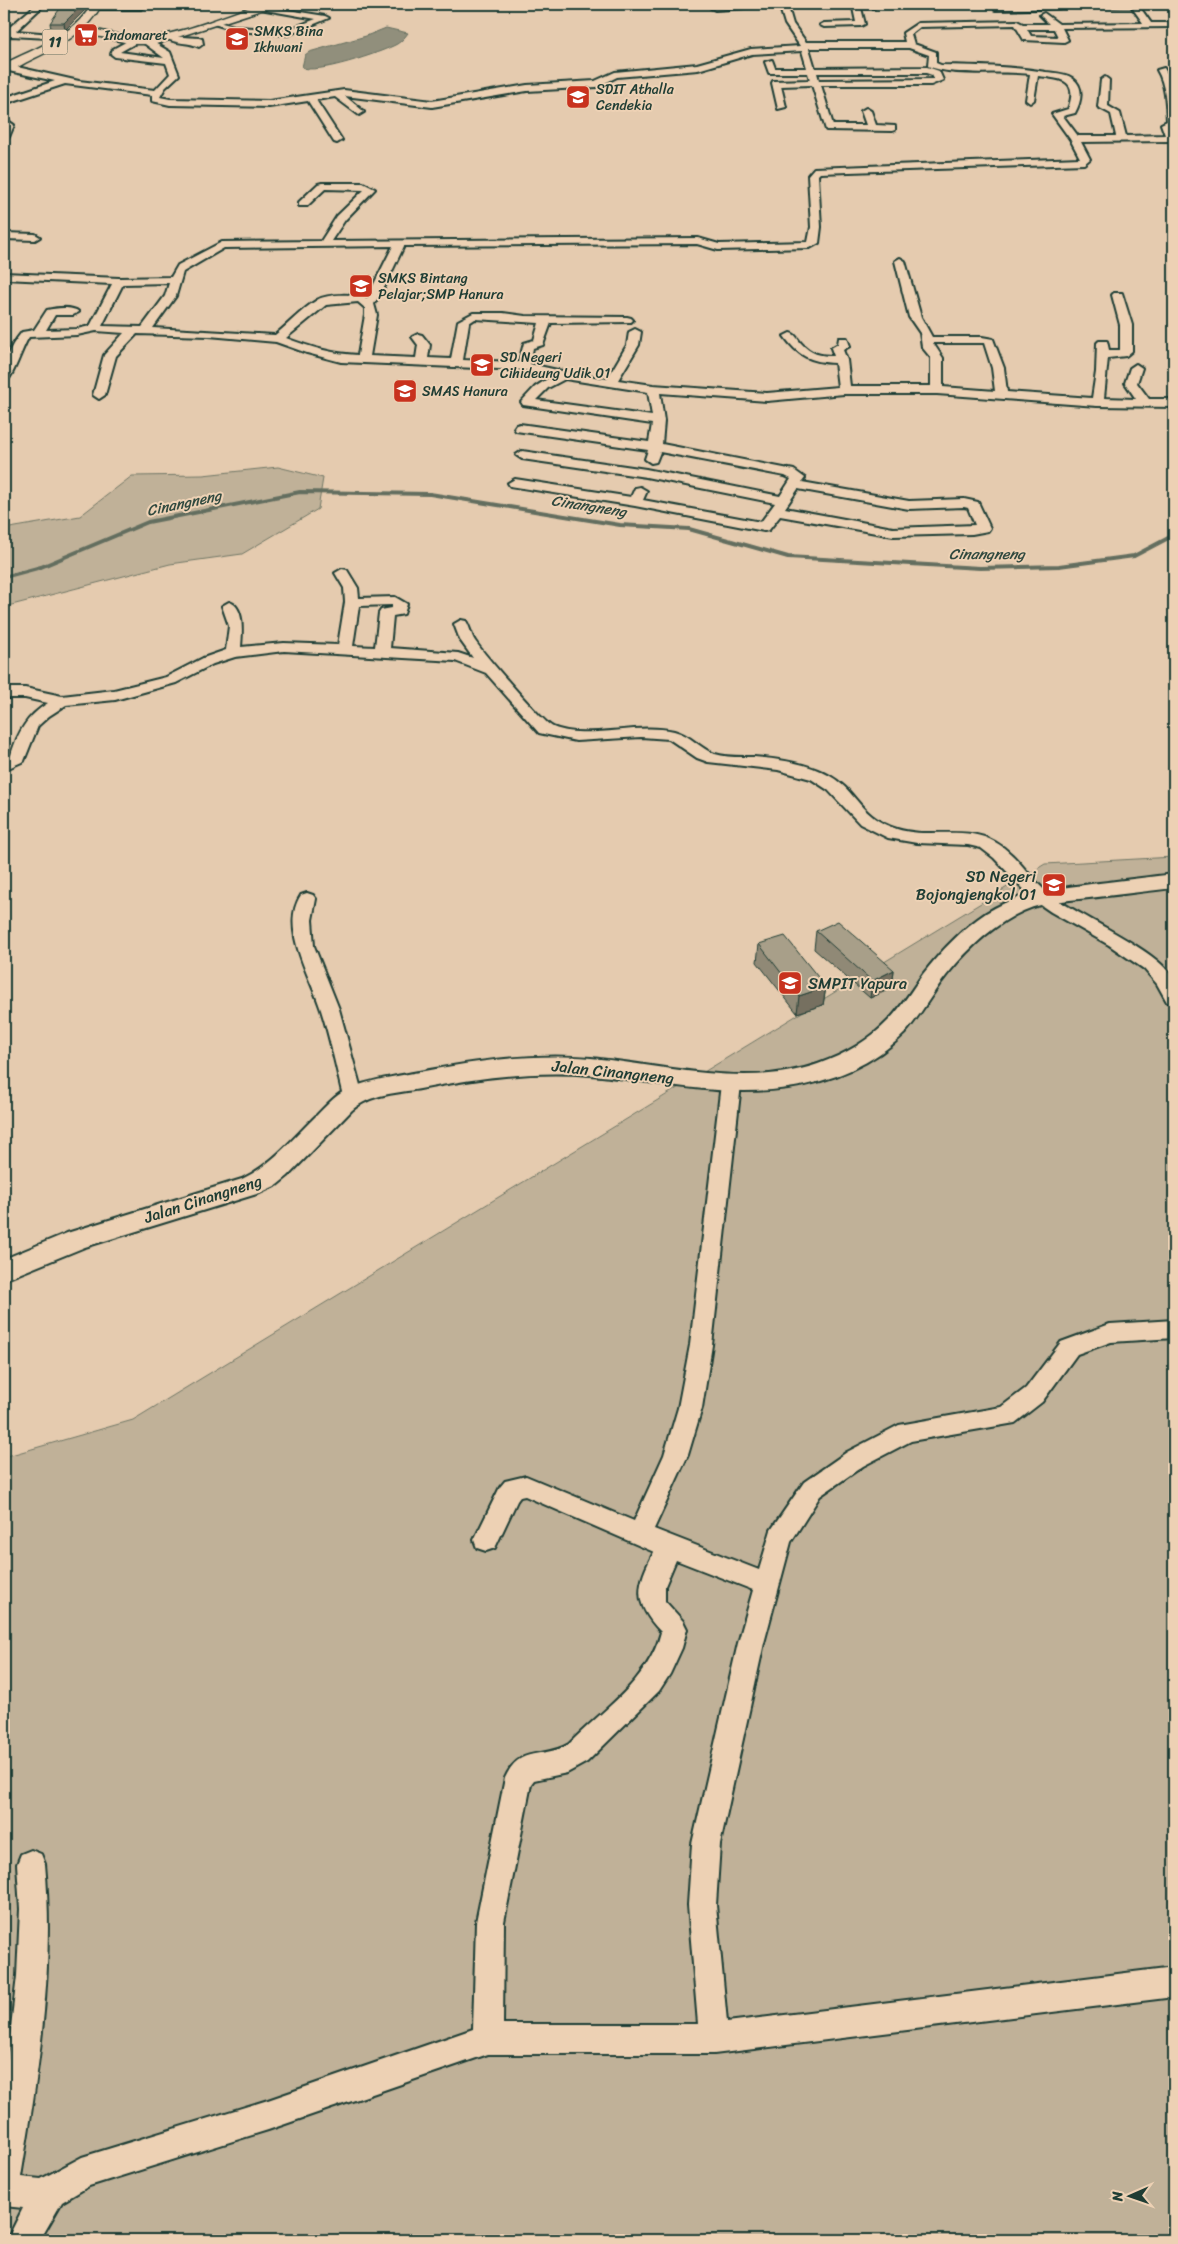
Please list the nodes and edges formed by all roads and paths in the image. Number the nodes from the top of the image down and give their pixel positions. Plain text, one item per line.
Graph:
1 (41, 4) edge
2 (772, 4) edge
3 (783, 4) edge
4 (872, 4) edge
5 (1030, 4) edge
6 (1103, 4) edge
7 (1134, 4) edge
8 (1158, 4) edge
9 (1174, 4) edge
10 (96, 5) edge
11 (265, 5) edge
12 (824, 6) junction
13 (856, 6) junction
14 (141, 7) dead end
15 (715, 8) dead end
16 (998, 8) edge
17 (988, 12) dead end
18 (334, 13) dead end
19 (1144, 14) junction
20 (1044, 15) junction
21 (1062, 15) dead end
22 (1130, 15) dead end
23 (325, 18) junction
24 (214, 22) junction
25 (790, 24) junction
26 (802, 24) dead end
27 (1019, 25) junction
28 (1149, 25) junction
29 (1174, 25) edge
30 (1057, 26) junction
31 (7, 33) edge
32 (898, 33) dead end
33 (907, 33) junction
34 (69, 34) junction
35 (170, 38) junction
36 (133, 41) junction
37 (148, 42) junction
38 (200, 44) dead end
39 (910, 45) junction
40 (804, 47) junction
41 (882, 57) junction
42 (846, 58) junction
43 (169, 61) junction
44 (769, 62) dead end
45 (5, 68) edge
46 (811, 70) junction
47 (1161, 70) dead end
48 (1034, 74) junction
49 (1105, 80) dead end
50 (64, 81) junction
51 (816, 82) junction
52 (156, 93) junction
53 (1172, 93) edge
54 (337, 94) junction
55 (310, 97) junction
56 (1030, 100) dead end
57 (4, 101) edge
58 (781, 107) dead end
59 (359, 112) dead end
60 (866, 112) dead end
61 (4, 120) edge
62 (1173, 123) edge
63 (872, 128) junction
64 (892, 128) dead end
65 (4, 137) edge
66 (1172, 138) edge
67 (1075, 139) junction
68 (1122, 139) junction
69 (337, 140) dead end
70 (303, 204) dead end
71 (4, 236) edge
72 (34, 237) dead end
73 (400, 243) junction
74 (324, 244) junction
75 (900, 261) dead end
76 (49, 266) dead end
77 (6, 278) edge
78 (39, 278) junction
79 (175, 280) junction
80 (119, 281) junction
81 (1118, 295) dead end
82 (368, 305) junction
83 (73, 312) dead end
84 (546, 319) junction
85 (627, 320) dead end
86 (96, 328) junction
87 (138, 331) junction
88 (636, 332) dead end
89 (11, 333) dead end
90 (32, 334) junction
91 (790, 336) dead end
92 (418, 338) dead end
93 (278, 339) junction
94 (843, 340) dead end
95 (928, 340) junction
96 (363, 360) junction
97 (841, 360) junction
98 (421, 362) junction
99 (456, 363) junction
100 (524, 366) junction
101 (1136, 368) dead end
102 (564, 375) junction
103 (4, 379) edge
104 (611, 383) junction
105 (652, 388) junction
106 (844, 390) junction
107 (937, 390) junction
108 (99, 395) dead end
109 (1001, 395) junction
110 (1098, 402) junction
111 (1174, 403) edge
112 (1146, 404) junction
113 (658, 421) junction
114 (520, 428) dead end
115 (655, 447) junction
116 (522, 455) dead end
117 (646, 473) junction
118 (515, 483) dead end
119 (794, 484) junction
120 (634, 502) junction
121 (780, 506) junction
122 (342, 573) dead end
123 (352, 602) junction
124 (229, 606) dead end
125 (461, 624) dead end
126 (345, 651) junction
127 (382, 652) junction
128 (232, 653) junction
129 (491, 670) junction
130 (4, 693) edge
131 (62, 701) junction
132 (4, 765) edge
133 (1174, 882) edge
134 (1042, 897) junction
135 (307, 898) dead end
136 (1174, 998) edge
137 (731, 1084) junction
138 (353, 1096) junction
139 (4, 1270) edge
140 (1174, 1329) edge
141 (640, 1534) junction
142 (486, 1540) dead end
143 (670, 1547) junction
144 (767, 1584) junction
145 (31, 1864) dead end
146 (1174, 1982) edge
147 (488, 2039) junction
148 (714, 2039) junction
149 (4, 2188) edge
150 (48, 2196) junction
151 (23, 2240) edge

1 - 31 street
2 - 15 street
3 - 12 street
3 - 25 street
4 - 13 street
5 - 6 street
5 - 16 street
5 - 20 street
6 - 7 street
7 - 8 street
7 - 19 street
8 - 9 street
10 - 14 street
10 - 34 main road, 11
11 - 23 street
11 - 24 main road
12 - 13 street
12 - 13 street
16 - 17 street
16 - 27 street
18 - 23 street
19 - 22 street
19 - 28 street
20 - 21 street
20 - 30 street
23 - 24 street
24 - 35 main road
25 - 26 street
25 - 40 street
27 - 30 street
27 - 30 street
27 - 33 street
28 - 29 street
28 - 30 street
31 - 34 street
32 - 33 street
33 - 39 street
34 - 36 main road
34 - 45 main road, 11
35 - 37 main road
35 - 38 street
36 - 37 main road
36 - 43 street
37 - 43 street
39 - 41 street
39 - 48 street
40 - 42 street
40 - 46 street
40 - 54 street
41 - 42 street
41 - 42 street
41 - 51 street
42 - 46 street
43 - 52 street
44 - 46 street
45 - 50 street
46 - 51 street
47 - 53 street
48 - 56 street
48 - 67 street
49 - 68 street
50 - 52 street
50 - 57 street
51 - 58 street
51 - 63 street
52 - 55 street
53 - 62 street
54 - 55 street
54 - 59 street
55 - 69 street
60 - 63 street
61 - 65 street
62 - 66 street
63 - 64 street
66 - 68 street
67 - 68 street
67 - 73 street
70 - 74 street
71 - 72 street
73 - 74 street
73 - 82 street
74 - 79 street
75 - 95 street
76 - 78 street
77 - 78 street
78 - 80 street
79 - 80 street
79 - 87 street
80 - 86 street
81 - 110 street
82 - 93 street
82 - 96 street
83 - 90 street
84 - 85 street
84 - 99 street
84 - 100 street
86 - 87 street
86 - 90 street
87 - 93 street
87 - 108 street
88 - 104 street
89 - 90 street
90 - 103 street
91 - 97 street
92 - 98 street
93 - 96 street
94 - 97 street
95 - 107 street
95 - 109 street
96 - 98 street
97 - 106 street
98 - 99 street
99 - 100 street
100 - 102 street
101 - 112 street
102 - 104 street
102 - 113 street
104 - 105 street
105 - 106 street
105 - 113 street
106 - 107 street
107 - 109 street
109 - 110 street
110 - 112 street
111 - 112 street
113 - 115 street
114 - 115 street
115 - 117 street
115 - 119 street
116 - 117 street
117 - 120 street
117 - 121 street
118 - 120 street
119 - 121 street
119 - 121 street
120 - 121 street
122 - 123 street
123 - 126 street
123 - 127 street
124 - 128 street
125 - 129 street
126 - 127 street
126 - 128 street
127 - 129 street
128 - 131 street
129 - 134 street
130 - 131 street
131 - 132 street
133 - 134 street, Jalan Cinangneng
134 - 136 street
134 - 137 street, Jalan Cinangneng
135 - 138 street
137 - 138 street, Jalan Cinangneng
137 - 141 street
138 - 139 street, Jalan Cinangneng
140 - 144 street
141 - 142 street
141 - 143 street
143 - 144 street
143 - 147 street
144 - 148 street
145 - 149 street
146 - 148 street
147 - 148 street
147 - 150 street
149 - 150 street
150 - 151 street

